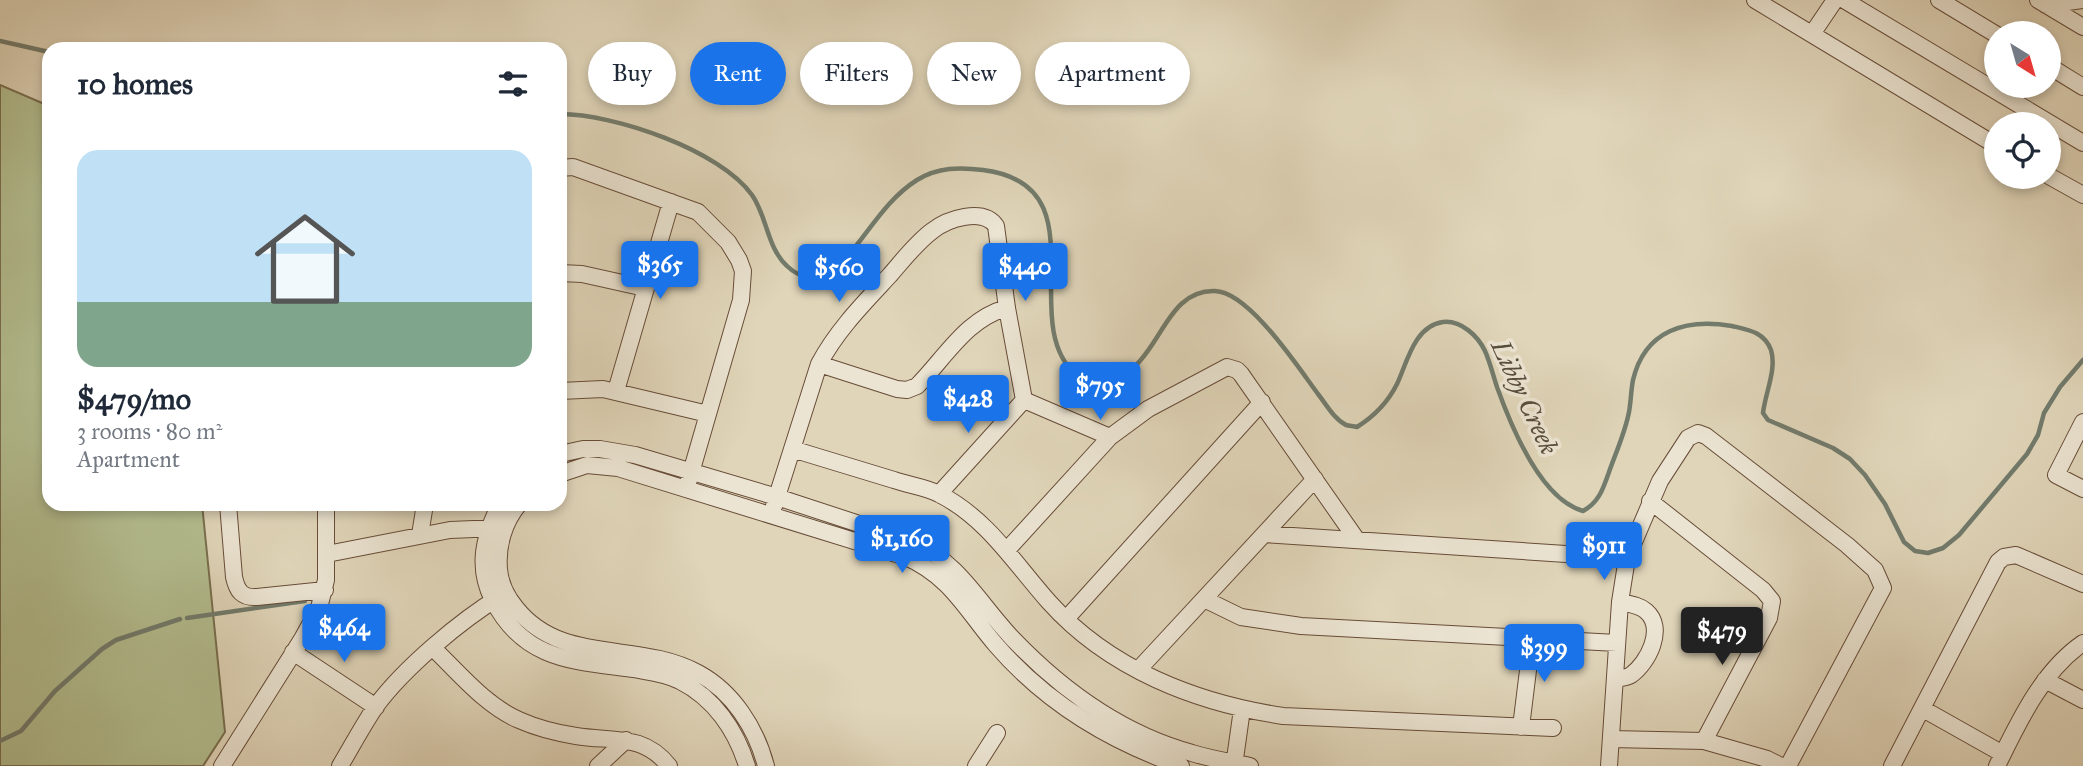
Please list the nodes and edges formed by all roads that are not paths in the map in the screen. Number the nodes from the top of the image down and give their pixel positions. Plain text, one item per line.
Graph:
1 (1755, 0) edge
2 (1835, 0) edge
3 (1844, 0) edge
4 (1939, 0) edge
5 (2083, 0) edge
6 (2042, 3) edge
7 (1984, 27) edge
8 (2083, 27) edge
9 (1812, 34) junction
10 (2062, 74) edge
11 (2083, 87) edge
12 (1984, 138) edge
13 (2083, 143) edge
14 (567, 167) edge
15 (2061, 183) edge
16 (2083, 195) edge
17 (670, 202) junction
18 (567, 273) edge
19 (645, 288) junction
20 (1007, 309) junction
21 (818, 364) junction
22 (567, 391) edge
23 (616, 391) junction
24 (1024, 400) junction
25 (1262, 402) junction
26 (708, 414) junction
27 (2083, 422) edge
28 (1111, 437) junction
29 (792, 449) junction
30 (567, 452) edge
31 (567, 472) edge
32 (1315, 479) junction
33 (689, 481) junction
34 (2083, 489) edge
35 (939, 494) junction
36 (777, 497) junction
37 (1650, 501) junction
38 (229, 511) edge
39 (326, 511) edge
40 (424, 511) edge
41 (499, 511) edge
42 (512, 511) edge
43 (771, 515) junction
44 (496, 528) junction
45 (1264, 534) junction
46 (420, 535) junction
47 (1357, 540) junction
48 (1007, 550) junction
49 (327, 554) junction
50 (1627, 558) junction
51 (2083, 584) edge
52 (325, 590) junction
53 (500, 596) junction
54 (1204, 599) junction
55 (1620, 602) junction
56 (1066, 619) junction
57 (1532, 638) junction
58 (1617, 643) junction
59 (2083, 643) edge
60 (433, 648) junction
61 (293, 652) junction
62 (1138, 670) junction
63 (1615, 679) junction
64 (2045, 680) junction
65 (2083, 700) edge
66 (376, 707) junction
67 (1242, 709) junction
68 (1923, 709) junction
69 (1521, 727) junction
70 (1553, 728) dead end
71 (997, 733) dead end
72 (1611, 739) junction
73 (626, 740) junction
74 (1704, 741) junction
75 (2000, 760) edge
76 (1239, 765) edge
77 (222, 766) edge
78 (340, 766) edge
79 (598, 766) edge
80 (669, 766) edge
81 (747, 766) edge
82 (766, 766) edge
83 (976, 766) edge
84 (1181, 766) edge
85 (1609, 766) edge
86 (1781, 766) edge
87 (1788, 766) edge
88 (1892, 766) edge

1 - 9 street
2 - 9 street
3 - 13 street
4 - 7 street
5 - 6 street
6 - 8 street
9 - 12 street
10 - 11 street
14 - 17 street
15 - 16 street
17 - 19 street
17 - 26 street
18 - 19 street
19 - 23 street
20 - 21 street
20 - 21 street
20 - 24 street
21 - 29 street
22 - 23 street
23 - 26 street
24 - 28 street
24 - 35 street
25 - 28 street
25 - 32 street
25 - 56 street
26 - 33 street
27 - 34 street
28 - 48 street
29 - 35 street
29 - 36 street
30 - 33 street
31 - 33 street
32 - 45 street
32 - 47 street
33 - 36 street
33 - 43 street
35 - 48 street
36 - 43 street
36 - 76 street
37 - 50 street
37 - 74 street
37 - 87 street
38 - 52 street
39 - 49 street
40 - 46 street
41 - 44 street
42 - 44 street
43 - 84 street
44 - 46 street
44 - 53 street
45 - 47 street
45 - 54 street
46 - 49 street
47 - 50 street
48 - 56 street
49 - 52 street
50 - 55 street
51 - 68 street
52 - 61 street
53 - 60 street
53 - 81 street
53 - 82 street
54 - 57 street
54 - 62 street
55 - 58 street
55 - 63 street
56 - 62 street
57 - 58 street
57 - 69 street
58 - 63 street
59 - 64 street
60 - 66 street
60 - 73 street
61 - 66 street
61 - 77 street
62 - 67 street
63 - 72 street
64 - 65 street
64 - 75 street
66 - 78 street
67 - 69 street
67 - 76 street
68 - 75 street
68 - 88 street
69 - 70 street
71 - 83 street
72 - 74 street
72 - 85 street
73 - 79 street
73 - 80 street
74 - 86 street

